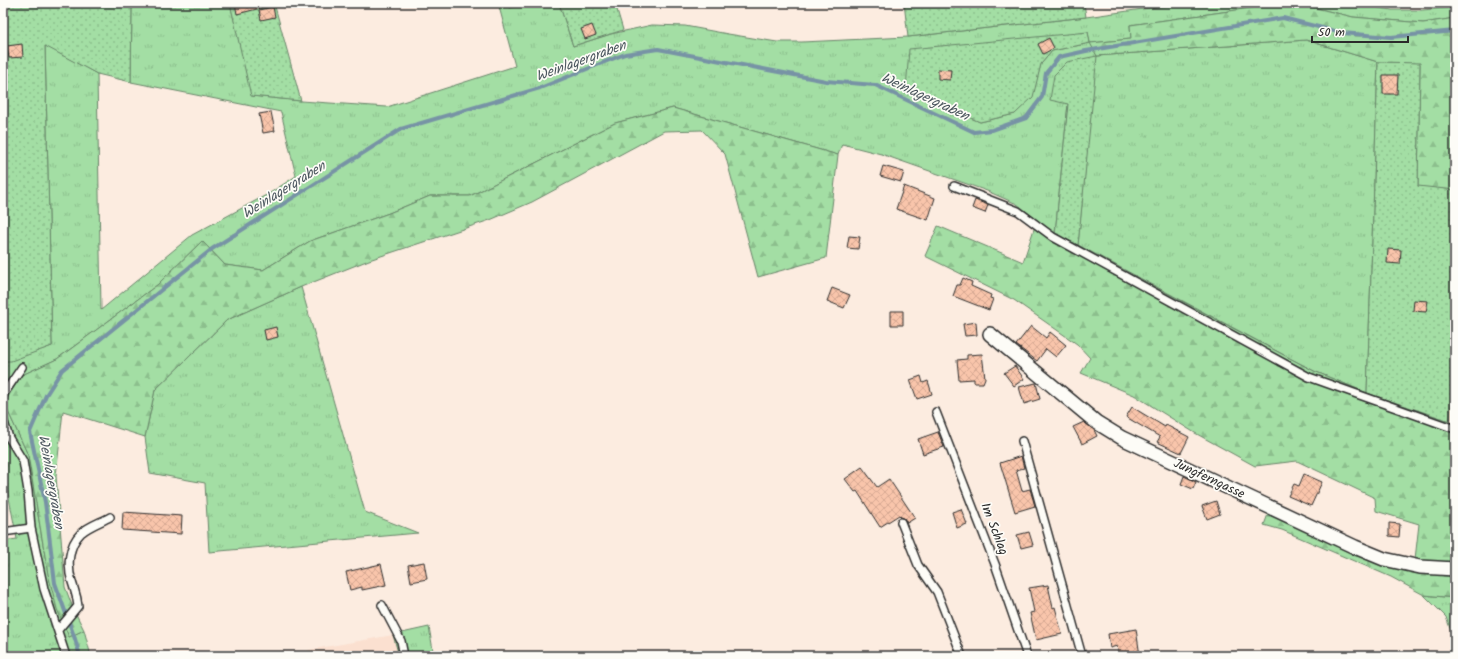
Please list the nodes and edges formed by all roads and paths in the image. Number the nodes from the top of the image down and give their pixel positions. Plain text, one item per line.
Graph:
1 (954, 186) dead end
2 (990, 334) dead end
3 (22, 367) dead end
4 (3, 395) edge
5 (936, 412) dead end
6 (3, 419) edge
7 (1455, 429) edge
8 (6, 439) edge
9 (1022, 441) dead end
10 (110, 517) dead end
11 (901, 522) dead end
12 (31, 528) junction
13 (3, 532) edge
14 (1455, 569) edge
15 (382, 605) dead end
16 (58, 630) junction
17 (66, 656) edge
18 (404, 656) edge
19 (962, 656) edge
20 (1027, 656) edge
21 (1082, 656) edge

1 - 7 lane
2 - 14 street, Jungferngasse
3 - 4 lane
5 - 20 lane, Im Schlag
6 - 8 lane
8 - 12 lane
9 - 21 lane
10 - 16 lane
11 - 19 lane
12 - 13 lane
12 - 16 lane
15 - 18 lane
16 - 17 lane

